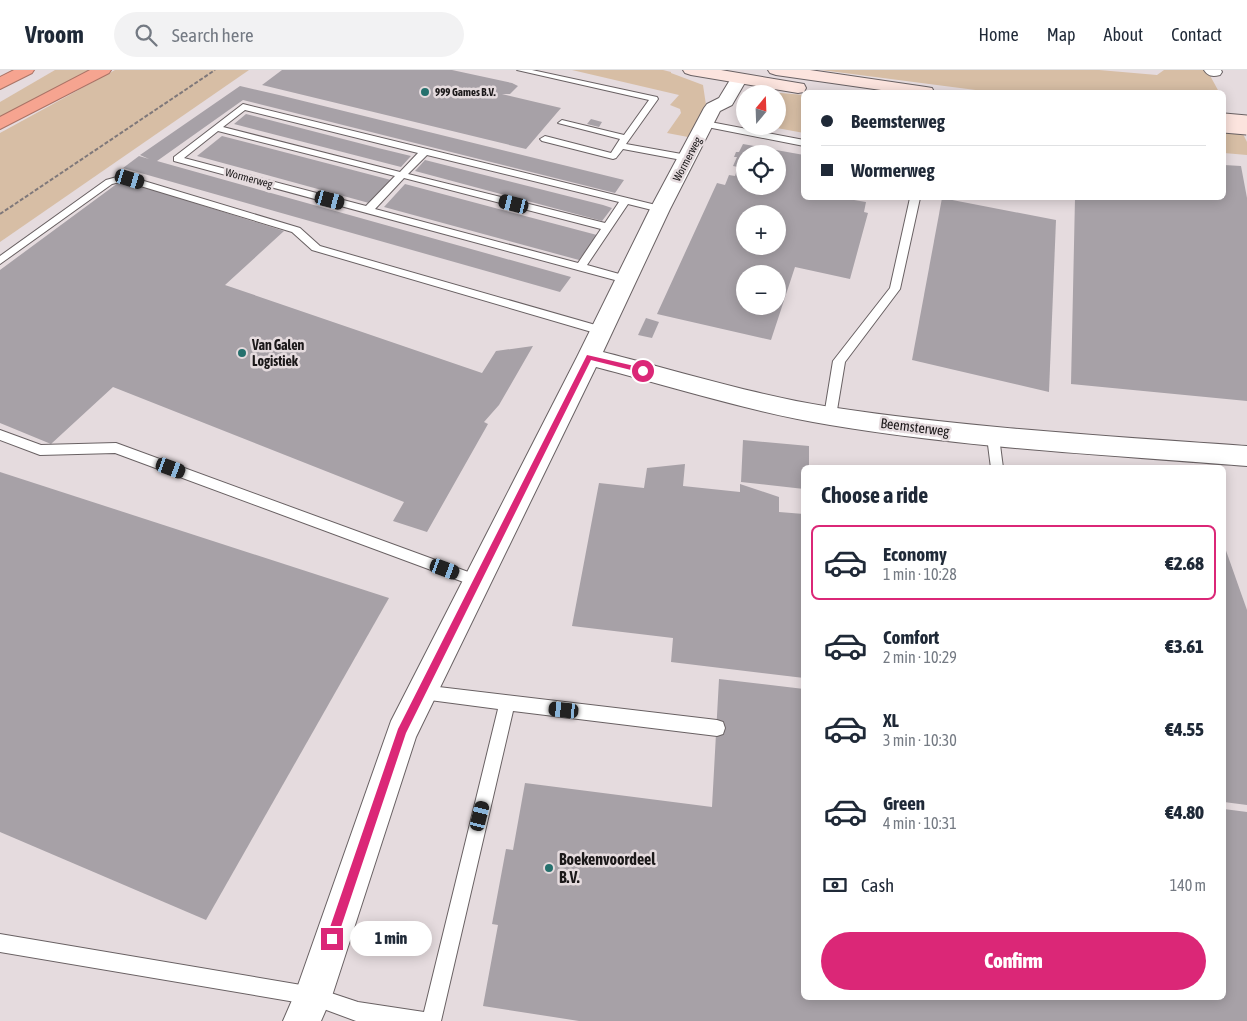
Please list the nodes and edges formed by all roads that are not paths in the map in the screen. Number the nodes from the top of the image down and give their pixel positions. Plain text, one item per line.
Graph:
1 (26, 70) edge
2 (103, 70) edge
3 (521, 70) edge
4 (691, 70) edge
5 (776, 70) edge
6 (723, 73) edge
7 (742, 74) edge
8 (0, 84) edge
9 (826, 90) edge
10 (912, 90) edge
11 (709, 116) junction
12 (562, 123) dead end
13 (1226, 123) edge
14 (0, 124) edge
15 (1247, 125) edge
16 (216, 128) junction
17 (626, 138) junction
18 (545, 139) dead end
19 (801, 143) edge
20 (620, 146) junction
21 (424, 152) junction
22 (687, 158) junction
23 (402, 175) junction
24 (915, 200) edge
25 (625, 201) junction
26 (660, 209) junction
27 (368, 210) junction
28 (607, 227) junction
29 (0, 261) edge
30 (581, 267) junction
31 (626, 279) junction
32 (602, 331) junction
33 (590, 357) junction
34 (830, 416) junction
35 (0, 435) edge
36 (993, 437) junction
37 (1247, 456) edge
38 (997, 465) edge
39 (477, 581) junction
40 (422, 692) junction
41 (507, 704) junction
42 (716, 728) dead end
43 (0, 943) edge
44 (312, 996) junction
45 (302, 1021) edge
46 (422, 1021) edge
47 (431, 1021) edge

1 - 8 highway
2 - 14 highway
3 - 17 lane
4 - 6 main road
5 - 10 main road
6 - 7 main road
6 - 11 street, Wormerweg
7 - 9 main road
7 - 11 street, Wormerweg
11 - 19 lane
11 - 22 street, Wormerweg
12 - 17 lane
13 - 15 main road, bridge
16 - 21 lane, Wormerweg
16 - 23 lane
16 - 27 lane, Wormerweg
17 - 20 lane
18 - 20 lane
20 - 22 lane
21 - 23 lane
21 - 25 lane, Wormerweg
22 - 26 street, Wormerweg
23 - 27 lane
23 - 28 lane
24 - 34 lane
25 - 26 lane, Wormerweg
25 - 28 lane
26 - 31 street, Wormerweg
27 - 30 lane, Wormerweg
28 - 30 lane
29 - 32 lane
30 - 31 lane, Wormerweg
31 - 32 street, Wormerweg
32 - 33 street, Wormerweg
33 - 34 street, Beemsterweg
33 - 39 street, Wormerweg
34 - 36 street, Beemsterweg
35 - 39 lane
36 - 37 street, Beemsterweg
36 - 38 lane
39 - 40 street, Wormerweg
40 - 41 lane
40 - 44 street, Wormerweg
41 - 42 lane
41 - 47 lane
43 - 44 lane
44 - 45 street, Wormerweg
44 - 46 lane

